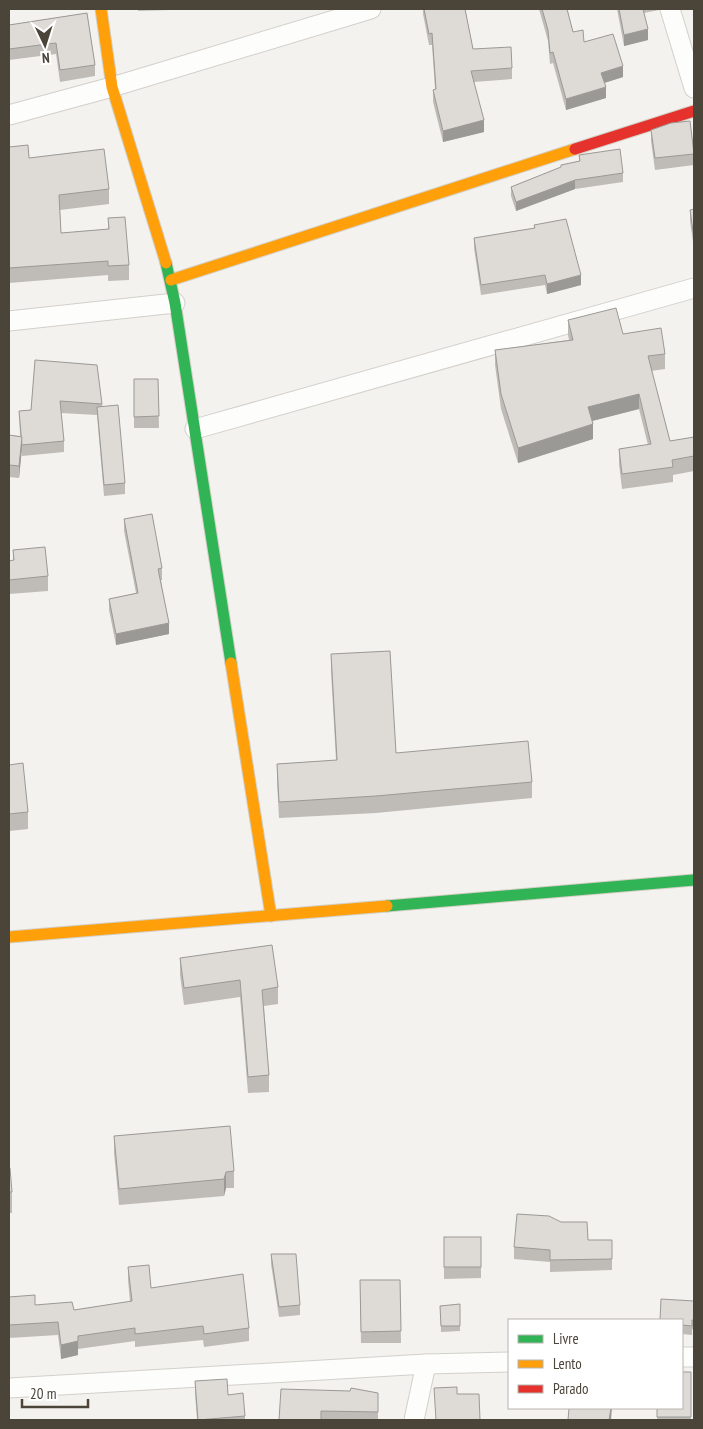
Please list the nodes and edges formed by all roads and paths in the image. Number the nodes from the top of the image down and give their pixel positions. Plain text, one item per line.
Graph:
1 (101, 9) edge
2 (371, 9) edge
3 (670, 9) edge
4 (112, 87) junction
5 (694, 88) edge
6 (694, 111) edge
7 (9, 115) edge
8 (171, 280) junction
9 (694, 288) edge
10 (176, 303) junction
11 (9, 321) edge
12 (195, 429) junction
13 (694, 880) edge
14 (271, 916) junction
15 (9, 938) edge
16 (508, 1362) edge
17 (426, 1364) junction
18 (9, 1388) edge
19 (414, 1420) edge

1 - 4 street
2 - 4 street
3 - 5 street
4 - 7 street
4 - 8 street
6 - 8 street
8 - 10 street
9 - 12 street
10 - 11 street
10 - 12 street
12 - 14 street
13 - 14 street
14 - 15 street
16 - 17 street
17 - 18 street
17 - 19 street

